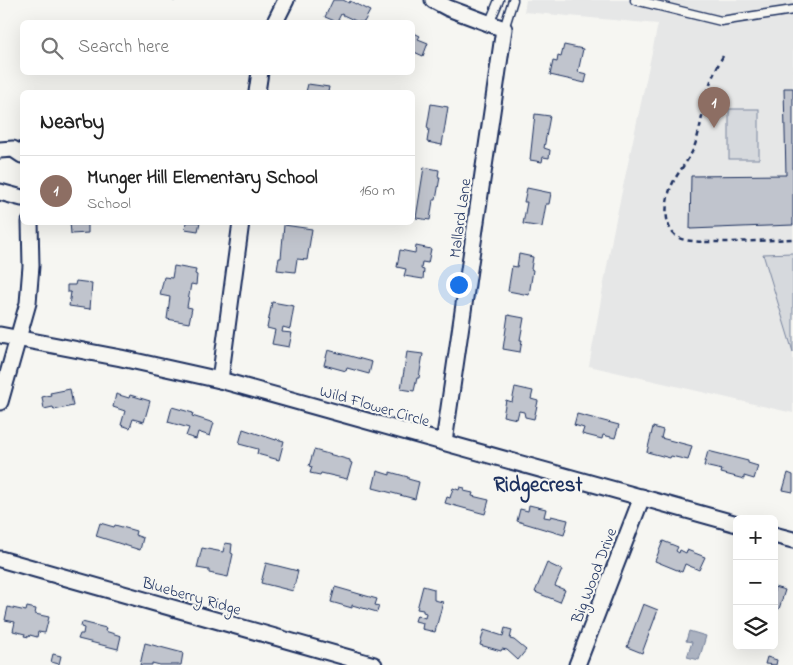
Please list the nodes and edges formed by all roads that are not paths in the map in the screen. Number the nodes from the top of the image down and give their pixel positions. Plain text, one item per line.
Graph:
1 (286, 0) edge
2 (432, 0) edge
3 (499, 0) edge
4 (514, 0) edge
5 (635, 0) edge
6 (793, 10) edge
7 (276, 20) edge
8 (489, 24) junction
9 (504, 29) junction
10 (260, 75) edge
11 (257, 90) edge
12 (0, 150) edge
13 (20, 154) edge
14 (0, 192) edge
15 (20, 197) edge
16 (30, 225) edge
17 (241, 225) edge
18 (0, 335) edge
19 (18, 338) junction
20 (220, 380) junction
21 (0, 402) edge
22 (444, 442) junction
23 (642, 497) junction
24 (733, 523) edge
25 (778, 535) edge
26 (793, 540) edge
27 (0, 559) edge
28 (374, 665) edge
29 (577, 665) edge

1 - 7 street
2 - 8 street
3 - 8 lane
4 - 9 lane
5 - 6 lane
8 - 9 street
9 - 22 street, Mallard Lane
10 - 11 street
12 - 13 street
14 - 15 street
16 - 19 street
17 - 20 street
18 - 19 street, Wild Flower Circle
19 - 20 street, Wild Flower Circle
19 - 21 street
20 - 22 street, Wild Flower Circle
22 - 23 street, Wild Flower Circle
23 - 24 street, Wild Flower Circle
23 - 29 street, Big Wood Drive
25 - 26 street
27 - 28 street, Blueberry Ridge

